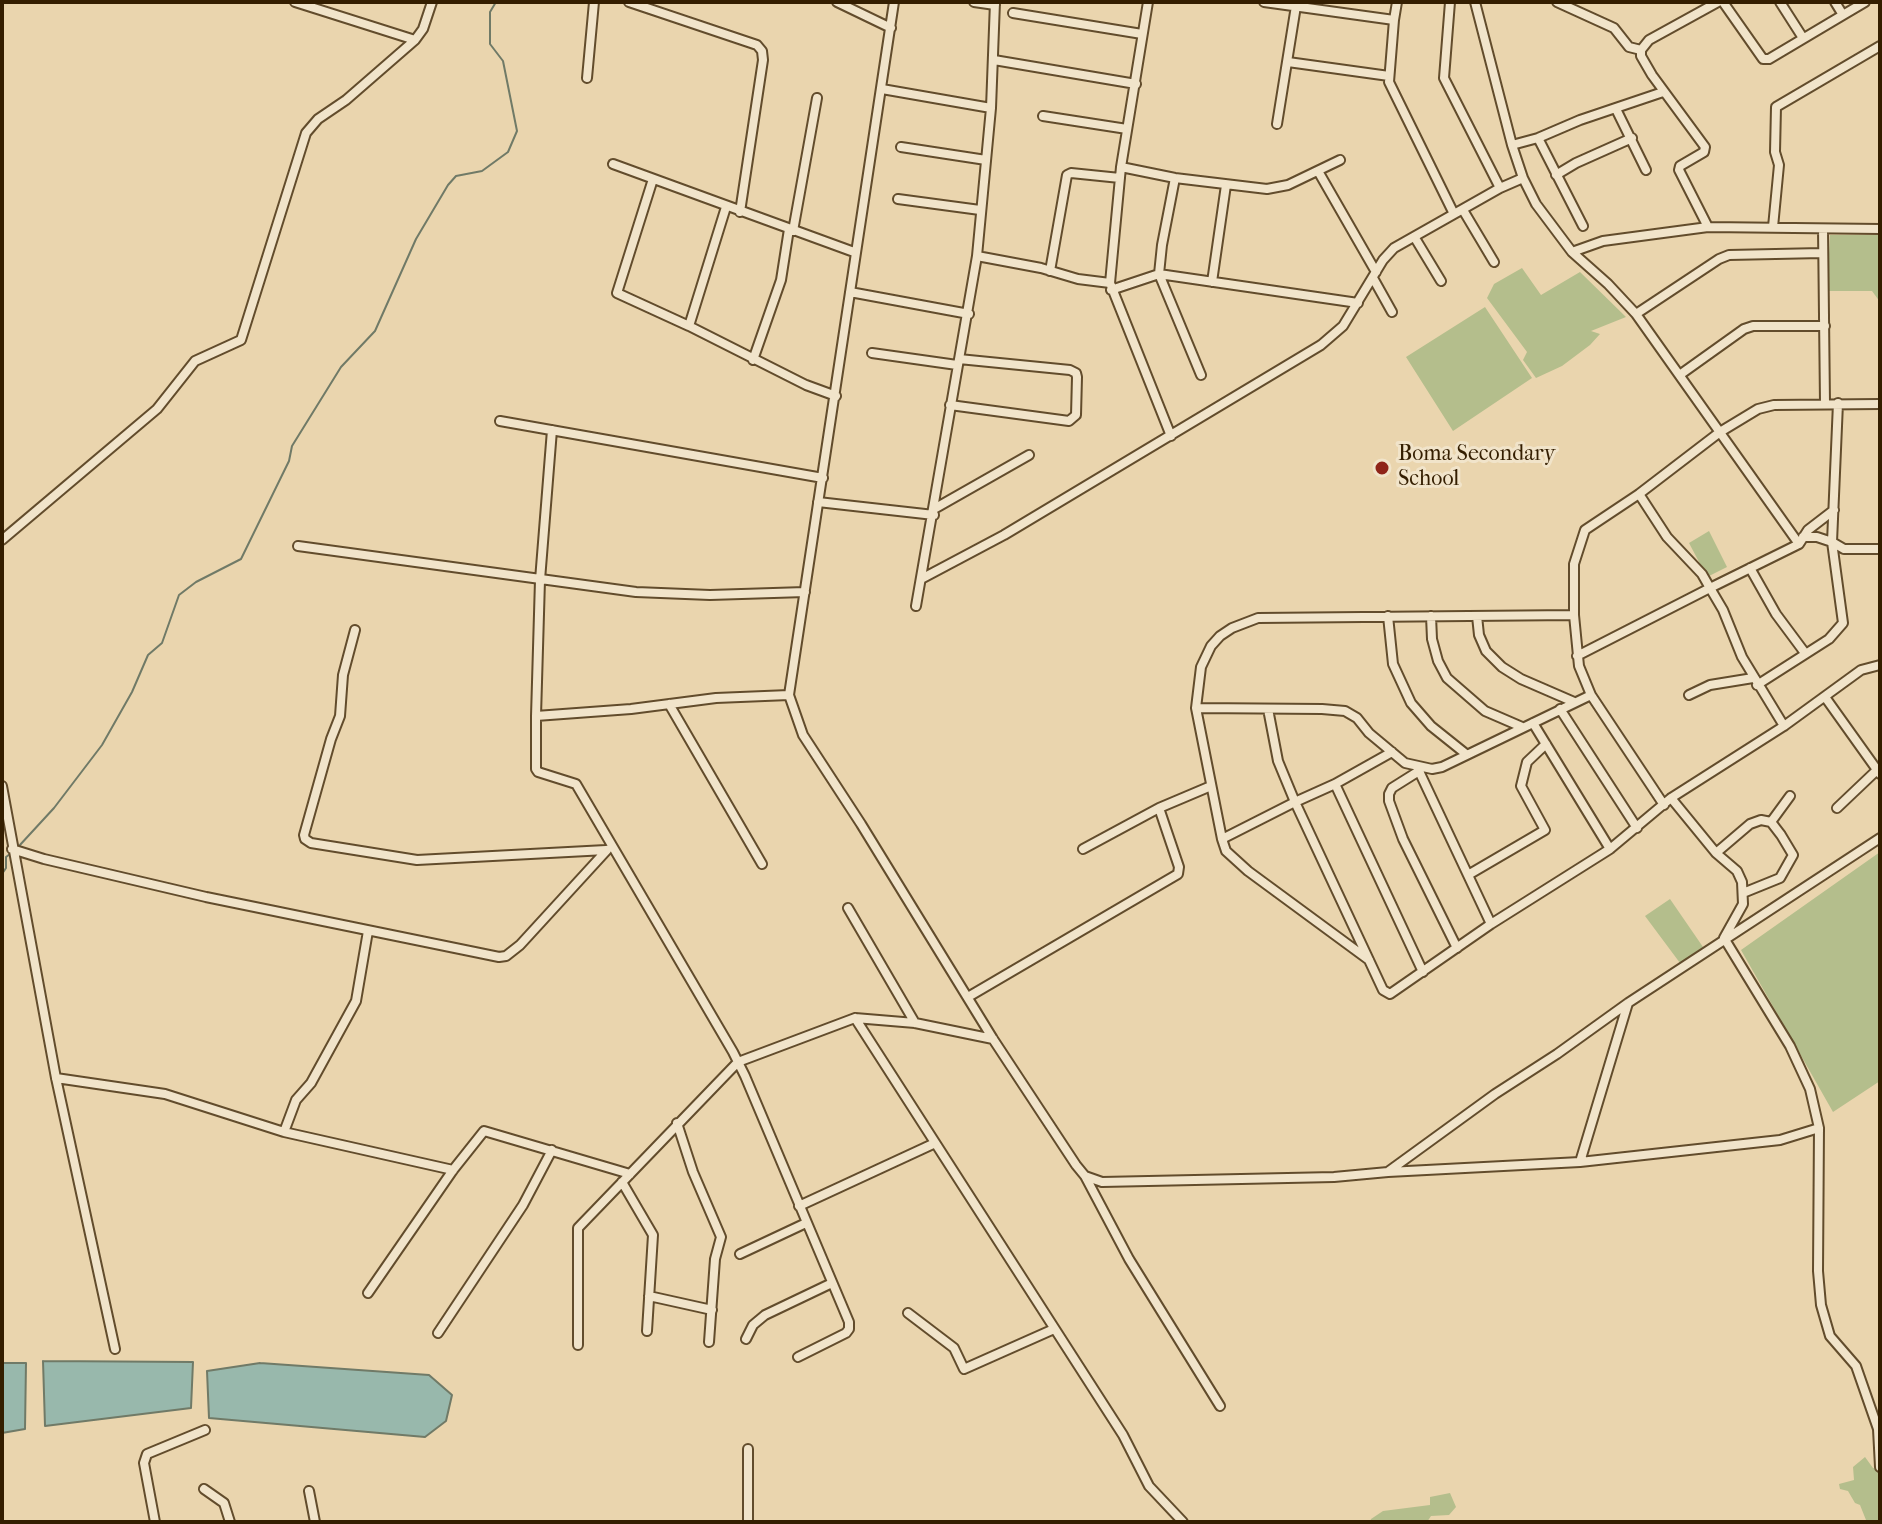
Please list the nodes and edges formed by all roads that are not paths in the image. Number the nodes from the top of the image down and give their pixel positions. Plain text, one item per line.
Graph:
1 (295, 2) edge
2 (432, 2) edge
3 (594, 2) edge
4 (629, 2) edge
5 (837, 2) edge
6 (894, 2) edge
7 (974, 2) edge
8 (1148, 2) edge
9 (1264, 2) edge
10 (1397, 2) edge
11 (1450, 2) edge
12 (1475, 2) edge
13 (1557, 2) edge
14 (1721, 2) edge
15 (1780, 2) edge
16 (1835, 2) edge
17 (1865, 2) edge
18 (995, 4) edge
19 (1296, 6) junction
20 (1013, 13) dead end
21 (1843, 15) junction
22 (1394, 20) junction
23 (891, 28) junction
24 (1142, 34) junction
25 (1803, 38) junction
26 (415, 40) junction
27 (1880, 46) edge
28 (1641, 50) junction
29 (994, 60) junction
30 (1288, 62) junction
31 (1389, 76) junction
32 (587, 78) dead end
33 (1136, 84) junction
34 (882, 89) junction
35 (1663, 92) junction
36 (817, 98) dead end
37 (991, 108) junction
38 (1616, 109) junction
39 (1043, 116) dead end
40 (1277, 124) dead end
41 (1127, 129) junction
42 (1538, 138) junction
43 (1632, 138) junction
44 (1512, 145) junction
45 (901, 147) dead end
46 (986, 160) junction
47 (1340, 160) dead end
48 (613, 164) dead end
49 (1121, 167) junction
50 (1646, 170) dead end
51 (1318, 171) junction
52 (1556, 175) junction
53 (1120, 178) junction
54 (1175, 178) junction
55 (1523, 178) junction
56 (653, 179) junction
57 (1226, 185) junction
58 (1500, 188) junction
59 (898, 199) dead end
60 (726, 207) junction
61 (980, 210) junction
62 (740, 212) junction
63 (1458, 212) junction
64 (1583, 226) dead end
65 (1708, 227) junction
66 (1773, 227) junction
67 (1823, 229) junction
68 (1880, 229) edge
69 (791, 230) junction
70 (1415, 238) junction
71 (854, 252) junction
72 (1572, 252) junction
73 (1822, 253) junction
74 (977, 256) junction
75 (1494, 262) dead end
76 (1050, 271) junction
77 (1159, 274) junction
78 (1374, 275) junction
79 (1441, 281) dead end
80 (1212, 282) junction
81 (1110, 286) junction
82 (850, 292) junction
83 (1358, 303) junction
84 (1392, 312) dead end
85 (969, 314) junction
86 (1636, 314) junction
87 (689, 326) junction
88 (1825, 326) junction
89 (872, 353) dead end
90 (753, 360) junction
91 (958, 362) junction
92 (1681, 374) junction
93 (1201, 375) dead end
94 (836, 396) junction
95 (1825, 403) junction
96 (1838, 403) junction
97 (1880, 404) edge
98 (950, 405) junction
99 (500, 421) dead end
100 (552, 430) junction
101 (1720, 432) junction
102 (1171, 436) junction
103 (1029, 455) dead end
104 (823, 478) junction
105 (1639, 494) junction
106 (818, 502) junction
107 (1834, 510) junction
108 (934, 512) junction
109 (2, 540) edge
110 (1801, 540) junction
111 (1832, 542) junction
112 (298, 546) dead end
113 (1880, 549) edge
114 (1750, 568) junction
115 (923, 578) junction
116 (540, 580) junction
117 (1710, 588) junction
118 (805, 592) junction
119 (916, 606) dead end
120 (1574, 615) junction
121 (1388, 616) junction
122 (1431, 616) junction
123 (1477, 616) junction
124 (355, 630) dead end
125 (1805, 653) junction
126 (1577, 656) junction
127 (1880, 665) edge
128 (1755, 682) junction
129 (789, 695) junction
130 (1591, 695) junction
131 (1689, 695) dead end
132 (1825, 697) junction
133 (1574, 703) junction
134 (669, 704) junction
135 (1196, 708) junction
136 (1268, 709) junction
137 (1560, 709) junction
138 (536, 716) junction
139 (1533, 723) junction
140 (1784, 726) junction
141 (1522, 727) junction
142 (1546, 744) junction
143 (1392, 752) junction
144 (1466, 754) junction
145 (1419, 769) junction
146 (1878, 772) edge
147 (1335, 784) junction
148 (2, 786) edge
149 (1211, 786) junction
150 (1790, 796) dead end
151 (1668, 801) junction
152 (1295, 802) junction
153 (1159, 808) junction
154 (1837, 808) dead end
155 (1771, 822) junction
156 (1637, 828) junction
157 (1880, 838) edge
158 (1222, 839) junction
159 (12, 849) junction
160 (611, 849) junction
161 (1083, 849) dead end
162 (1610, 849) junction
163 (1716, 853) junction
164 (762, 864) dead end
165 (1468, 875) junction
166 (1743, 893) junction
167 (848, 908) dead end
168 (1491, 924) junction
169 (368, 931) junction
170 (1724, 938) junction
171 (1457, 948) junction
172 (1370, 961) junction
173 (1423, 972) junction
174 (968, 997) junction
175 (1628, 1003) junction
176 (855, 1018) junction
177 (915, 1023) junction
178 (993, 1039) junction
179 (738, 1062) junction
180 (56, 1078) junction
181 (677, 1123) junction
182 (1819, 1128) junction
183 (284, 1132) junction
184 (933, 1144) junction
185 (552, 1150) junction
186 (1580, 1162) junction
187 (453, 1170) junction
188 (1388, 1172) junction
189 (630, 1174) junction
190 (1085, 1176) junction
191 (622, 1182) junction
192 (799, 1206) junction
193 (806, 1223) junction
194 (740, 1254) dead end
195 (832, 1283) junction
196 (368, 1293) dead end
197 (649, 1296) junction
198 (712, 1310) junction
199 (908, 1313) dead end
200 (1054, 1329) junction
201 (647, 1331) dead end
202 (438, 1333) dead end
203 (746, 1339) dead end
204 (709, 1342) dead end
205 (578, 1345) dead end
206 (115, 1349) dead end
207 (798, 1357) dead end
208 (1220, 1406) dead end
209 (205, 1430) dead end
210 (748, 1449) dead end
211 (1880, 1467) edge
212 (204, 1489) dead end
213 (309, 1491) dead end
214 (155, 1522) edge
215 (230, 1522) edge
216 (315, 1522) edge
217 (748, 1522) edge
218 (1183, 1522) edge

1 - 26 street
2 - 26 street
3 - 32 street
4 - 62 street
5 - 23 street
6 - 23 street
7 - 18 street
8 - 24 street
9 - 19 street
10 - 22 street
11 - 58 street
12 - 44 street
13 - 28 street
14 - 25 street
14 - 28 street
15 - 25 street
16 - 21 street
17 - 21 street
18 - 29 street
19 - 22 street
19 - 30 street
20 - 24 street
21 - 25 street
22 - 31 street
23 - 34 street
24 - 33 street
26 - 109 street
27 - 66 street
28 - 35 street
29 - 33 street
29 - 37 street
30 - 31 street
30 - 40 street
31 - 63 street
33 - 41 street
34 - 37 street
34 - 71 street
35 - 38 street
35 - 65 street
36 - 69 street
37 - 46 street
38 - 42 street
38 - 43 street
39 - 41 street
41 - 49 street
42 - 44 street
42 - 52 street
43 - 50 street
43 - 52 street
44 - 55 street
45 - 46 street
46 - 61 street
47 - 51 street
48 - 56 street
49 - 53 street
49 - 54 street
51 - 57 street
51 - 78 street
52 - 64 street
53 - 76 street
53 - 81 street
54 - 57 street
54 - 77 street
55 - 58 street
55 - 72 street
56 - 60 street
56 - 87 street
57 - 80 street
58 - 63 street
59 - 61 street
60 - 62 street
60 - 87 street
61 - 74 street
62 - 69 street
63 - 70 street
63 - 75 street
65 - 66 street
65 - 72 street
66 - 67 street
67 - 68 street
67 - 73 street
69 - 71 street
69 - 90 street
70 - 78 street
70 - 79 street
71 - 82 street
72 - 86 street
73 - 86 street
73 - 88 street
74 - 76 street
74 - 85 street
76 - 81 street
77 - 80 street
77 - 81 street
77 - 93 street
78 - 83 street
78 - 84 street
80 - 83 street
81 - 102 street
82 - 85 street
82 - 94 street
83 - 102 street
85 - 91 street
86 - 92 street
87 - 90 street
88 - 92 street
88 - 95 street
89 - 91 street
90 - 94 street
91 - 98 street
91 - 98 street
92 - 101 street
94 - 104 street
95 - 96 street
95 - 101 street
96 - 97 street
96 - 107 street
98 - 108 street
99 - 100 street
100 - 104 street
100 - 116 street
101 - 105 street
101 - 110 street
102 - 115 street
103 - 108 street
104 - 106 street
105 - 117 street
105 - 120 street
106 - 108 street
106 - 118 street
107 - 110 street
107 - 111 street
108 - 115 street
110 - 111 street
110 - 114 street
111 - 113 street
111 - 125 street
112 - 116 street
114 - 117 street
114 - 125 street
115 - 119 street
116 - 118 street
116 - 138 street
117 - 126 street
117 - 128 street
118 - 129 street
120 - 123 street
120 - 126 street
121 - 122 street
121 - 135 street
121 - 144 street
122 - 123 street
122 - 141 street
123 - 133 street
124 - 160 street
125 - 128 street
126 - 130 street
127 - 132 street
128 - 131 street
128 - 140 street
129 - 134 street
129 - 174 street
130 - 133 street
130 - 151 street
132 - 140 street
132 - 146 street
133 - 137 street
134 - 138 street
134 - 164 street
135 - 136 street
135 - 149 street
136 - 143 street
136 - 152 street
137 - 139 street
137 - 156 street
138 - 160 street
139 - 141 street
139 - 142 street
140 - 151 street
141 - 144 street
142 - 162 street
142 - 165 street
143 - 145 street
143 - 147 street
144 - 145 street
145 - 165 street
145 - 171 street
146 - 154 street
147 - 152 street
147 - 173 street
148 - 159 street
149 - 153 street
149 - 158 street
150 - 155 street
151 - 156 street
151 - 163 street
152 - 158 street
152 - 172 street
153 - 161 street
153 - 174 street
155 - 163 street
155 - 166 street
156 - 162 street
157 - 170 street
158 - 172 street
159 - 169 street
159 - 180 street
160 - 169 street
160 - 179 street
162 - 168 street
163 - 166 street
165 - 168 street
166 - 170 street
167 - 177 street
168 - 171 street
169 - 183 street
170 - 175 street
170 - 182 street
171 - 173 street
172 - 173 street
174 - 178 street
175 - 186 street
175 - 188 street
176 - 177 street
176 - 179 street
176 - 184 street
177 - 178 street
178 - 190 street
179 - 181 street
179 - 192 street
180 - 183 street
180 - 206 street
181 - 189 street
181 - 198 street
182 - 186 street
182 - 211 street
183 - 187 street
184 - 192 street
184 - 200 street
185 - 187 street
185 - 189 street
185 - 202 street
186 - 188 street
187 - 196 street
188 - 190 street
189 - 191 street
190 - 208 street
191 - 197 street
191 - 205 street
192 - 193 street
193 - 194 street
193 - 195 street
195 - 203 street
195 - 207 street
197 - 198 street
197 - 201 street
198 - 204 street
199 - 200 street
200 - 218 street
209 - 214 street
210 - 217 street
212 - 215 street
213 - 216 street

